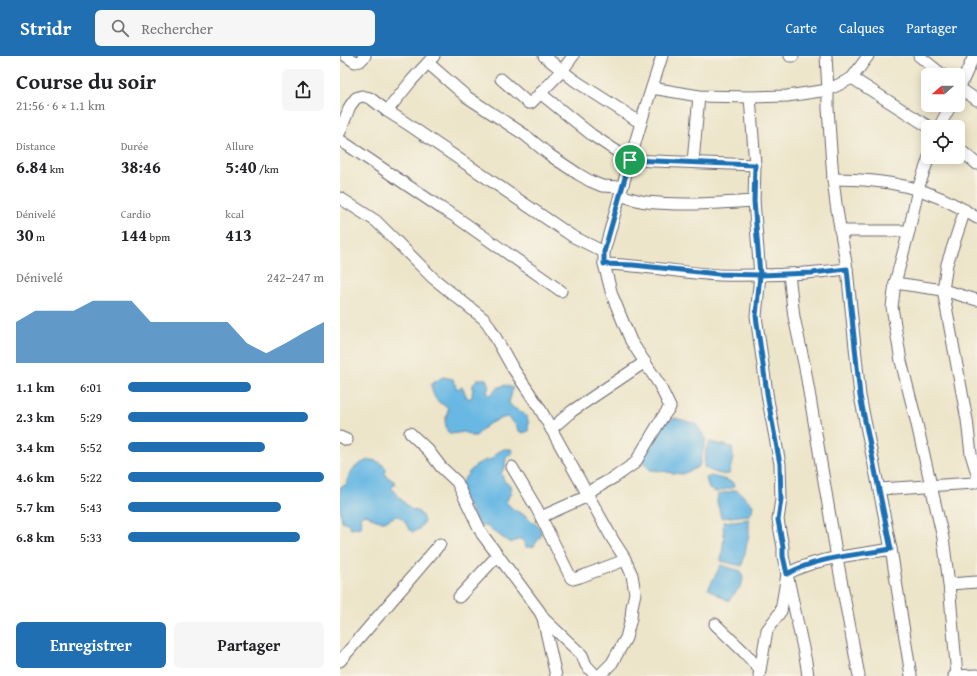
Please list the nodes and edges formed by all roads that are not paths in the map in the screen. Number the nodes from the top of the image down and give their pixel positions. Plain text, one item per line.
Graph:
1 (346, 56) edge
2 (365, 56) edge
3 (544, 56) edge
4 (574, 56) edge
5 (662, 56) edge
6 (826, 56) edge
7 (868, 56) edge
8 (919, 56) edge
9 (974, 56) edge
10 (431, 59) edge
11 (934, 68) edge
12 (562, 71) junction
13 (965, 76) edge
14 (852, 78) junction
15 (501, 79) dead end
16 (652, 88) junction
17 (828, 90) junction
18 (540, 93) junction
19 (965, 93) edge
20 (699, 96) junction
21 (750, 97) junction
22 (977, 100) edge
23 (387, 111) junction
24 (921, 122) edge
25 (641, 123) junction
26 (340, 132) edge
27 (340, 140) edge
28 (965, 154) edge
29 (630, 160) junction
30 (692, 162) junction
31 (927, 164) edge
32 (977, 164) edge
33 (755, 165) junction
34 (833, 178) junction
35 (918, 189) junction
36 (621, 191) junction
37 (340, 198) edge
38 (754, 201) junction
39 (965, 210) junction
40 (977, 218) edge
41 (840, 231) junction
42 (909, 231) junction
43 (604, 252) junction
44 (604, 264) junction
45 (847, 269) junction
46 (789, 274) junction
47 (760, 275) junction
48 (895, 283) junction
49 (943, 290) junction
50 (561, 291) dead end
51 (977, 300) edge
52 (645, 362) junction
53 (551, 429) junction
54 (410, 433) dead end
55 (512, 467) dead end
56 (977, 474) edge
57 (977, 480) edge
58 (931, 485) junction
59 (879, 489) junction
60 (587, 494) junction
61 (541, 517) junction
62 (440, 544) dead end
63 (891, 549) junction
64 (498, 555) junction
65 (837, 558) junction
66 (625, 560) junction
67 (787, 574) junction
68 (977, 582) edge
69 (949, 584) junction
70 (458, 597) dead end
71 (543, 618) junction
72 (715, 624) dead end
73 (340, 661) edge
74 (759, 673) edge
75 (977, 675) edge
76 (556, 676) edge
77 (596, 676) edge
78 (599, 676) edge
79 (808, 676) edge
80 (859, 676) edge
81 (911, 676) edge
82 (956, 676) edge

1 - 2 street
3 - 12 street
4 - 12 street
5 - 16 street
6 - 17 street
7 - 14 street
8 - 11 street
9 - 13 street
10 - 23 street
10 - 36 street
12 - 18 street
12 - 25 street
14 - 17 street
14 - 24 street
15 - 18 street
16 - 20 street
16 - 25 street
17 - 21 street
17 - 34 street
18 - 29 street
19 - 22 street
20 - 21 street
20 - 30 street
21 - 33 street
23 - 26 street
23 - 43 street
25 - 29 street
27 - 50 street
28 - 32 street
29 - 30 street
29 - 36 street
30 - 33 street
31 - 35 street
33 - 38 street
34 - 35 street
34 - 41 street
35 - 39 street
35 - 42 street
36 - 38 street
36 - 43 street
37 - 53 street
38 - 47 street
39 - 40 street
39 - 49 street
41 - 42 street
41 - 45 street
42 - 48 street
43 - 44 street
44 - 47 street
44 - 52 street
45 - 46 street
45 - 59 street
46 - 47 street
46 - 65 street
47 - 67 street
48 - 49 street
48 - 58 street
49 - 51 street
49 - 56 street
52 - 53 street
52 - 60 street
53 - 60 street
54 - 64 street
55 - 61 street
57 - 58 street
58 - 59 street
58 - 69 street
59 - 63 street
60 - 61 street
60 - 66 street
61 - 66 street
62 - 73 street
63 - 65 street
63 - 81 street
64 - 70 street
64 - 71 street
65 - 67 street
65 - 80 street
66 - 78 street
67 - 74 street
67 - 79 street
68 - 69 street
69 - 82 street
71 - 76 street
71 - 77 street
72 - 74 street
75 - 82 street

